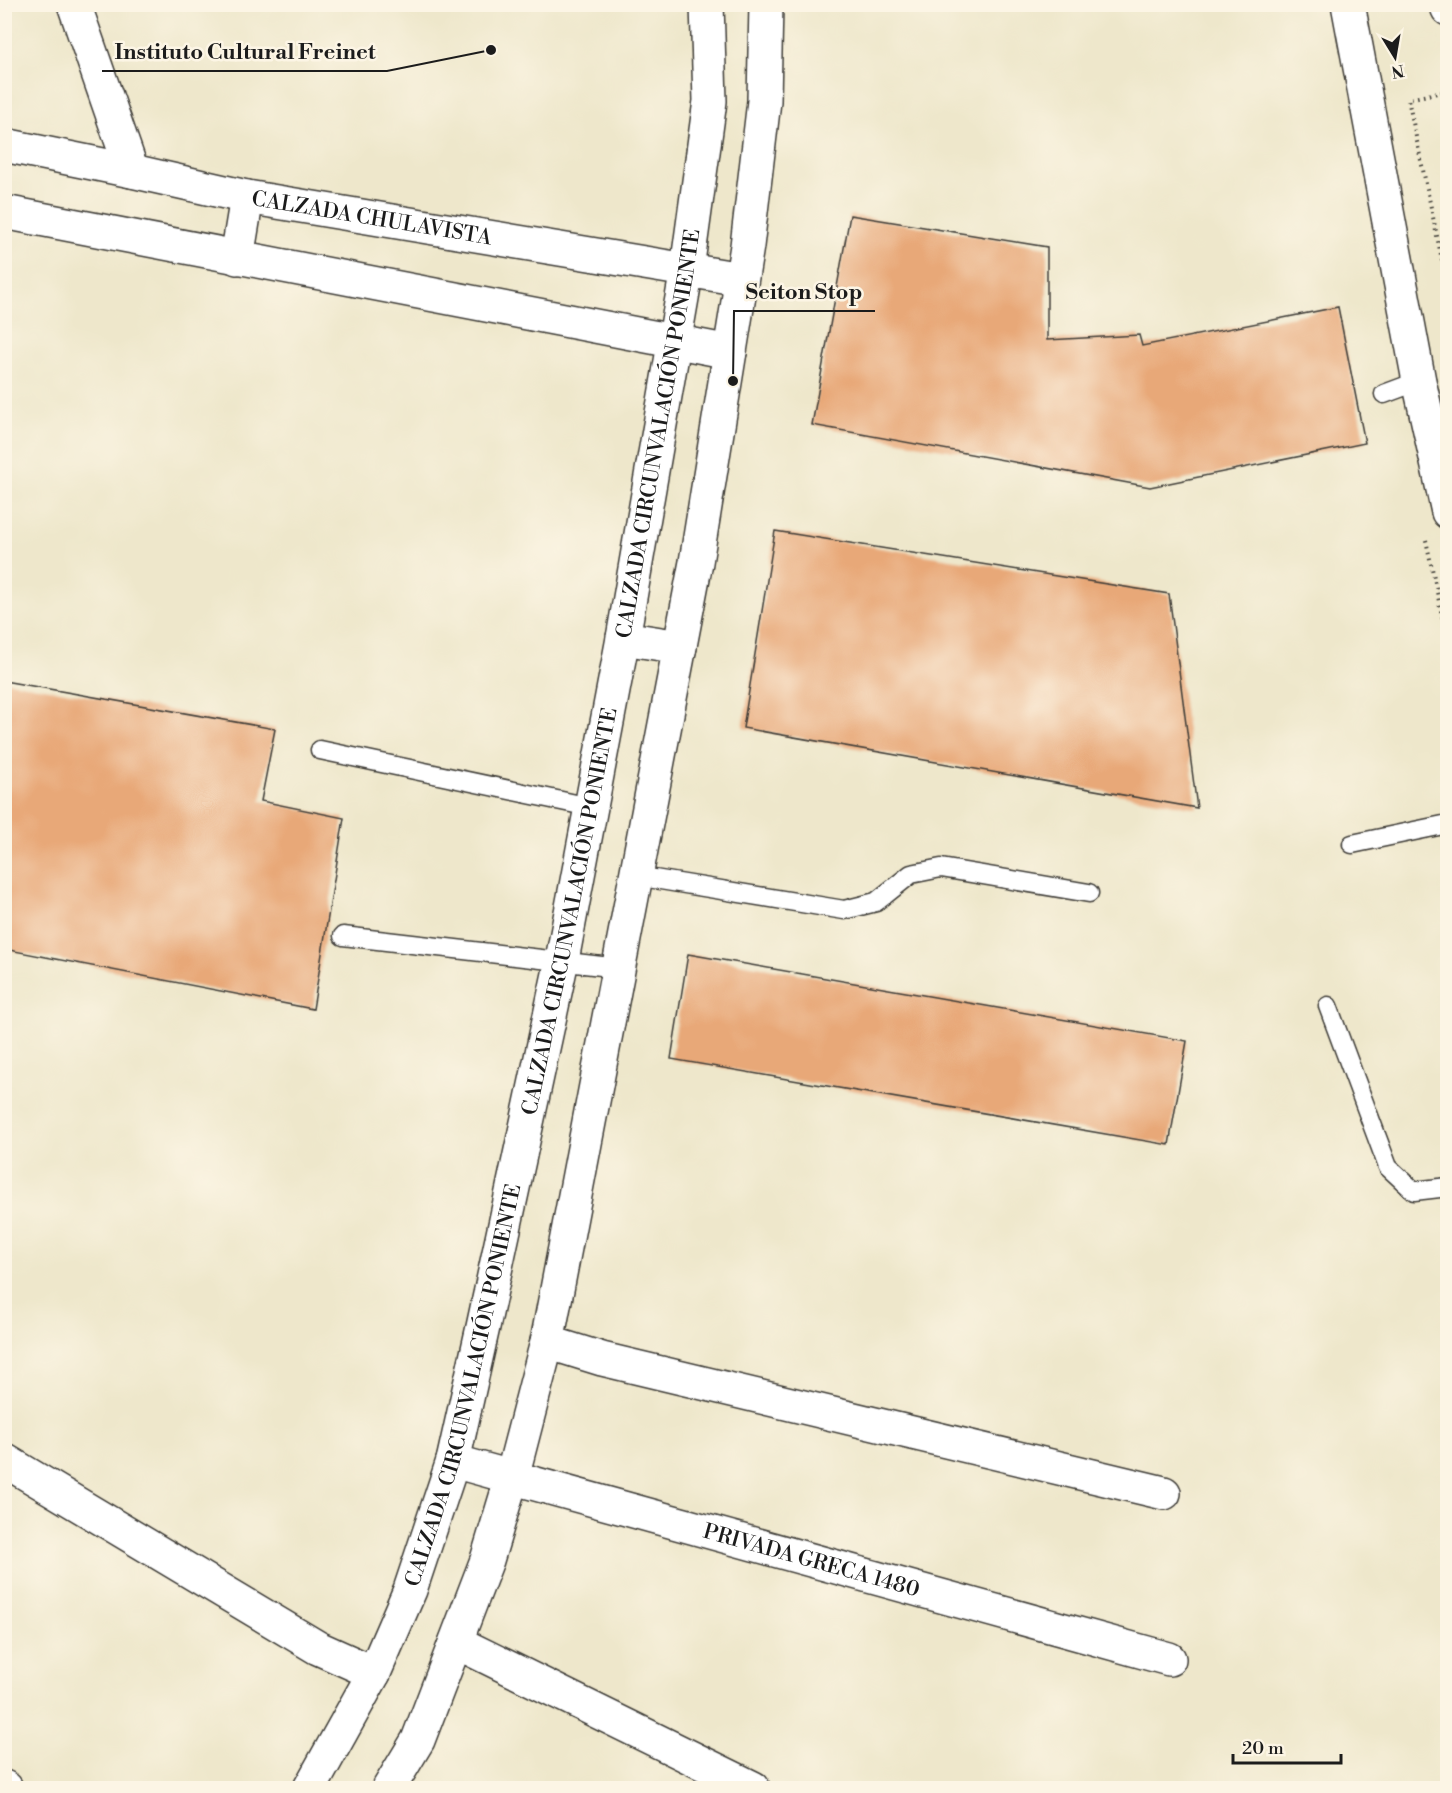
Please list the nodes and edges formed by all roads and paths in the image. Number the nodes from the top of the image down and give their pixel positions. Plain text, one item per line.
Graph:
1 (74, 4) edge
2 (707, 4) edge
3 (766, 4) edge
4 (1348, 4) edge
5 (1446, 4) edge
6 (1448, 9) edge
7 (1448, 92) edge
8 (4, 145) edge
9 (132, 171) junction
10 (248, 196) junction
11 (4, 212) edge
12 (237, 258) junction
13 (687, 269) junction
14 (741, 279) junction
15 (1448, 288) edge
16 (673, 341) junction
17 (730, 352) junction
18 (1419, 381) junction
19 (1384, 394) dead end
20 (1448, 512) edge
21 (623, 638) junction
22 (680, 648) junction
23 (320, 750) dead end
24 (590, 807) junction
25 (1448, 824) edge
26 (1352, 844) dead end
27 (636, 876) junction
28 (1089, 892) dead end
29 (343, 936) dead end
30 (562, 960) junction
31 (619, 968) junction
32 (1329, 1006) dead end
33 (1448, 1187) edge
34 (547, 1342) junction
35 (4, 1460) edge
36 (453, 1461) junction
37 (512, 1477) junction
38 (1164, 1493) dead end
39 (456, 1642) junction
40 (1169, 1659) dead end
41 (374, 1673) junction
42 (310, 1788) edge
43 (389, 1788) edge
44 (753, 1788) edge

1 - 9 main road
2 - 13 main road, CALZADA CIRCUNVALACIÓN PONIENTE
3 - 14 main road
4 - 18 main road
5 - 6 main road
7 - 15 path
8 - 9 main road, CALZADA CHULAVISTA
9 - 10 main road, CALZADA CHULAVISTA
10 - 12 main road
10 - 13 main road, CALZADA CHULAVISTA
11 - 12 main road
12 - 16 main road
13 - 14 main road, CALZADA CHULAVISTA
13 - 16 main road, CALZADA CIRCUNVALACIÓN PONIENTE
14 - 17 main road
16 - 17 main road
16 - 21 main road, CALZADA CIRCUNVALACIÓN PONIENTE
17 - 22 main road
18 - 19 lane
18 - 20 main road
21 - 22 main road
21 - 24 main road, CALZADA CIRCUNVALACIÓN PONIENTE
22 - 27 main road
23 - 24 lane
24 - 30 main road, CALZADA CIRCUNVALACIÓN PONIENTE
25 - 26 lane
27 - 28 lane
27 - 31 main road
29 - 30 lane
30 - 31 lane
30 - 36 main road, CALZADA CIRCUNVALACIÓN PONIENTE
31 - 34 main road
32 - 33 lane
34 - 37 main road
34 - 38 main road
35 - 41 main road
36 - 37 main road, PRIVADA GRECA 1480
36 - 41 main road, CALZADA CIRCUNVALACIÓN PONIENTE
37 - 39 main road
37 - 40 main road, PRIVADA GRECA 1480
39 - 43 main road
39 - 44 main road
41 - 42 main road, CALZADA CIRCUNVALACIÓN PONIENTE

